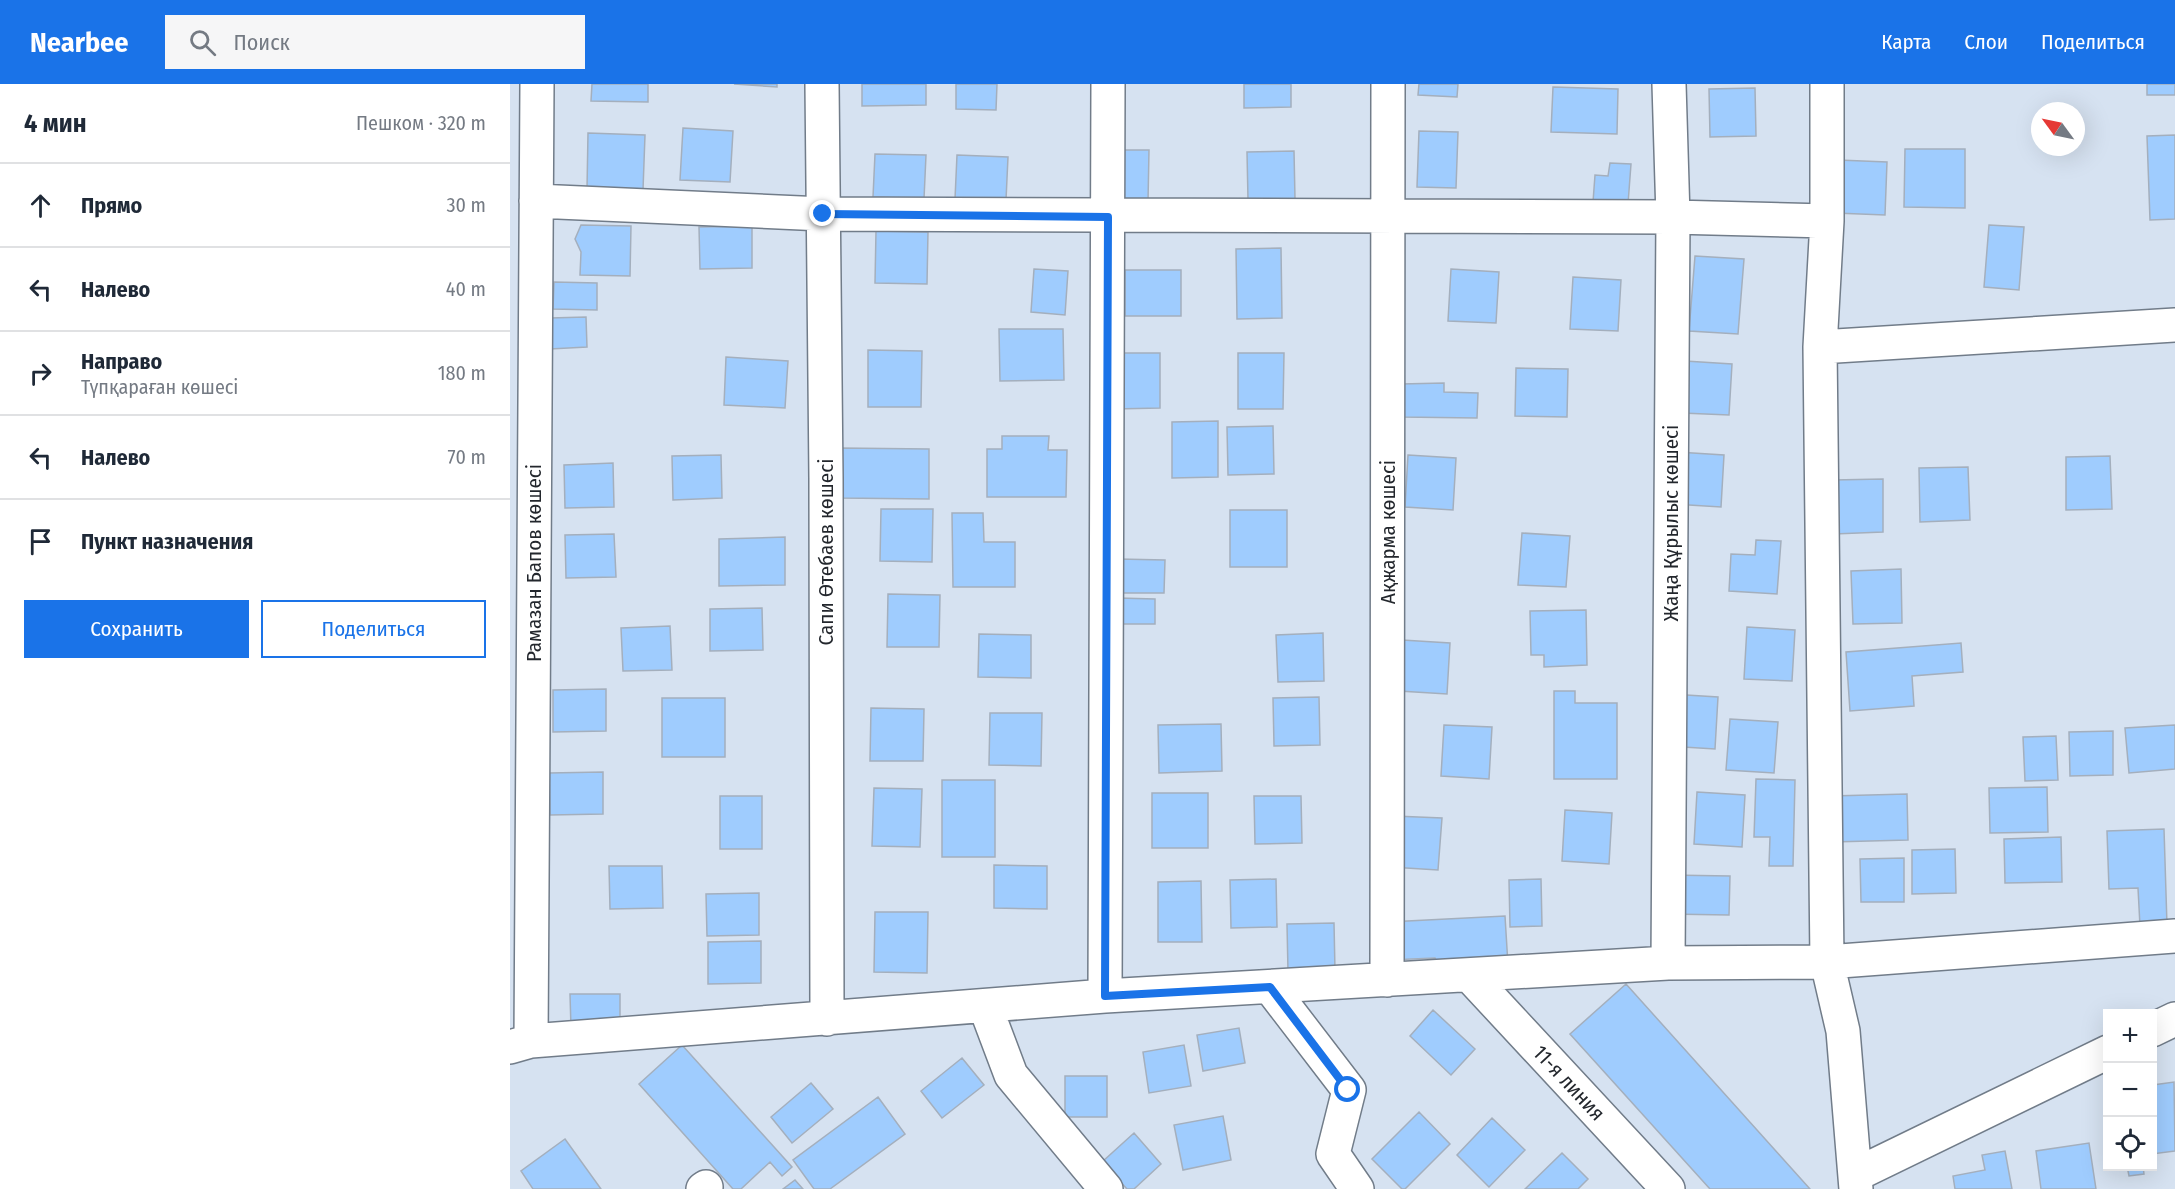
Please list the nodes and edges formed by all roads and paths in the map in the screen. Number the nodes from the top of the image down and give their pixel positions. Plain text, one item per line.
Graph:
1 (537, 84) edge
2 (822, 84) edge
3 (1108, 84) edge
4 (1388, 84) edge
5 (1669, 84) edge
6 (1827, 84) edge
7 (536, 201) junction
8 (823, 214) junction
9 (1108, 217) junction
10 (1388, 217) junction
11 (1673, 217) junction
12 (1827, 221) junction
13 (2175, 325) edge
14 (1820, 347) junction
15 (2175, 936) edge
16 (1827, 962) junction
17 (1668, 963) junction
18 (1470, 976) junction
19 (1387, 980) junction
20 (1270, 987) junction
21 (1105, 996) junction
22 (985, 1006) junction
23 (827, 1019) junction
24 (2175, 1019) edge
25 (2157, 1028) edge
26 (521, 1044) edge
27 (2103, 1055) edge
28 (1856, 1182) edge
29 (1106, 1189) edge
30 (1357, 1189) edge
31 (1668, 1189) edge

1 - 7 street, Рамазан Бапов көшесі
2 - 8 street, Сапи Өтебаев көшесі
3 - 9 street
4 - 10 street, Ақжарма көшесі
5 - 11 street, Жаңа Құрылыс көшесі
6 - 12 street
7 - 8 street
7 - 26 street, Рамазан Бапов көшесі
8 - 9 street
8 - 23 street, Сапи Өтебаев көшесі
9 - 10 street
9 - 21 street
10 - 11 street
10 - 19 street, Ақжарма көшесі
11 - 12 street
11 - 17 street, Жаңа Құрылыс көшесі
12 - 14 street
13 - 14 street
14 - 16 street
15 - 16 street
16 - 17 street
16 - 28 street
17 - 18 street
18 - 19 street
18 - 31 street, 11-я линия
19 - 20 street
20 - 21 street
20 - 30 street
21 - 22 street
22 - 23 street
22 - 29 street
23 - 26 street
24 - 25 street
27 - 28 street

